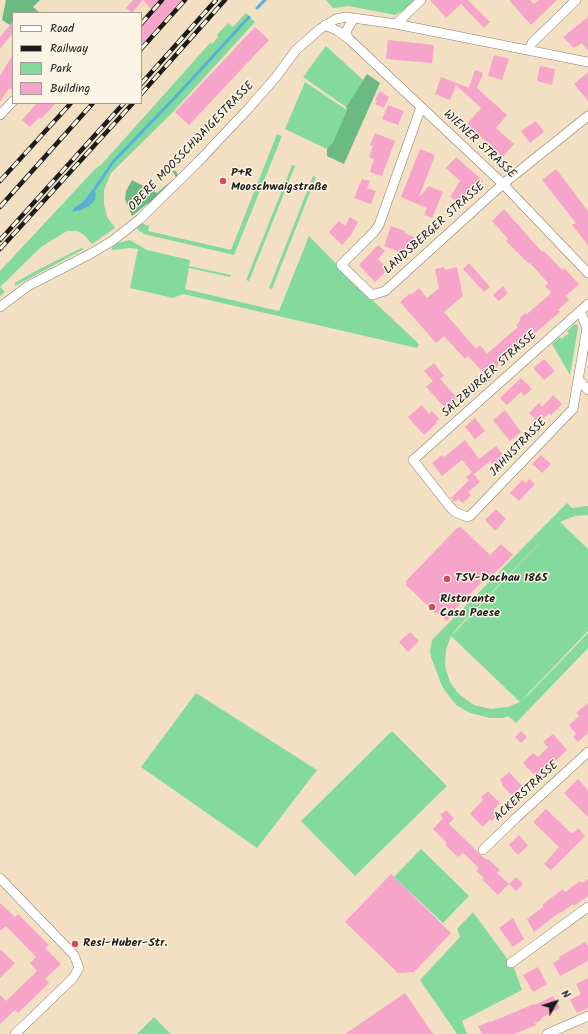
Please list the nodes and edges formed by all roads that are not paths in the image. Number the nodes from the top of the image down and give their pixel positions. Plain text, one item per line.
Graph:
1 (421, 0) edge
2 (576, 0) edge
3 (356, 18) junction
4 (396, 24) junction
5 (325, 26) junction
6 (348, 39) junction
7 (528, 50) junction
8 (588, 62) edge
9 (12, 102) edge
10 (421, 107) junction
11 (0, 115) edge
12 (588, 116) edge
13 (503, 184) junction
14 (588, 273) edge
15 (0, 307) edge
16 (584, 308) edge
17 (579, 380) junction
18 (588, 390) edge
19 (412, 460) joint
20 (588, 752) edge
21 (483, 850) dead end
22 (0, 878) edge
23 (588, 907) edge
24 (511, 963) dead end
25 (588, 1016) edge
26 (15, 1034) edge
27 (547, 1034) edge

1 - 4 street
2 - 7 street
3 - 4 street, OBERE MOOSSCHWAIGESTRASSE
3 - 5 street, OBERE MOOSSCHWAIGESTRASSE
3 - 6 street
4 - 7 street, OBERE MOOSSCHWAIGESTRASSE
5 - 6 street, WIENER STRASSE
5 - 15 street, OBERE MOOSSCHWAIGESTRASSE
6 - 10 street, WIENER STRASSE
7 - 8 street, OBERE MOOSSCHWAIGESTRASSE
9 - 11 street
10 - 13 street, WIENER STRASSE
10 - 13 street, LANDSBERGER STRASSE
12 - 13 street, LANDSBERGER STRASSE
13 - 14 street, WIENER STRASSE
16 - 17 street, JAHNSTRASSE
16 - 19 street, SALZBURGER STRASSE
17 - 18 street
17 - 19 street, JAHNSTRASSE
20 - 21 street, ACKERSTRASSE
22 - 26 street
23 - 24 street
25 - 27 street

